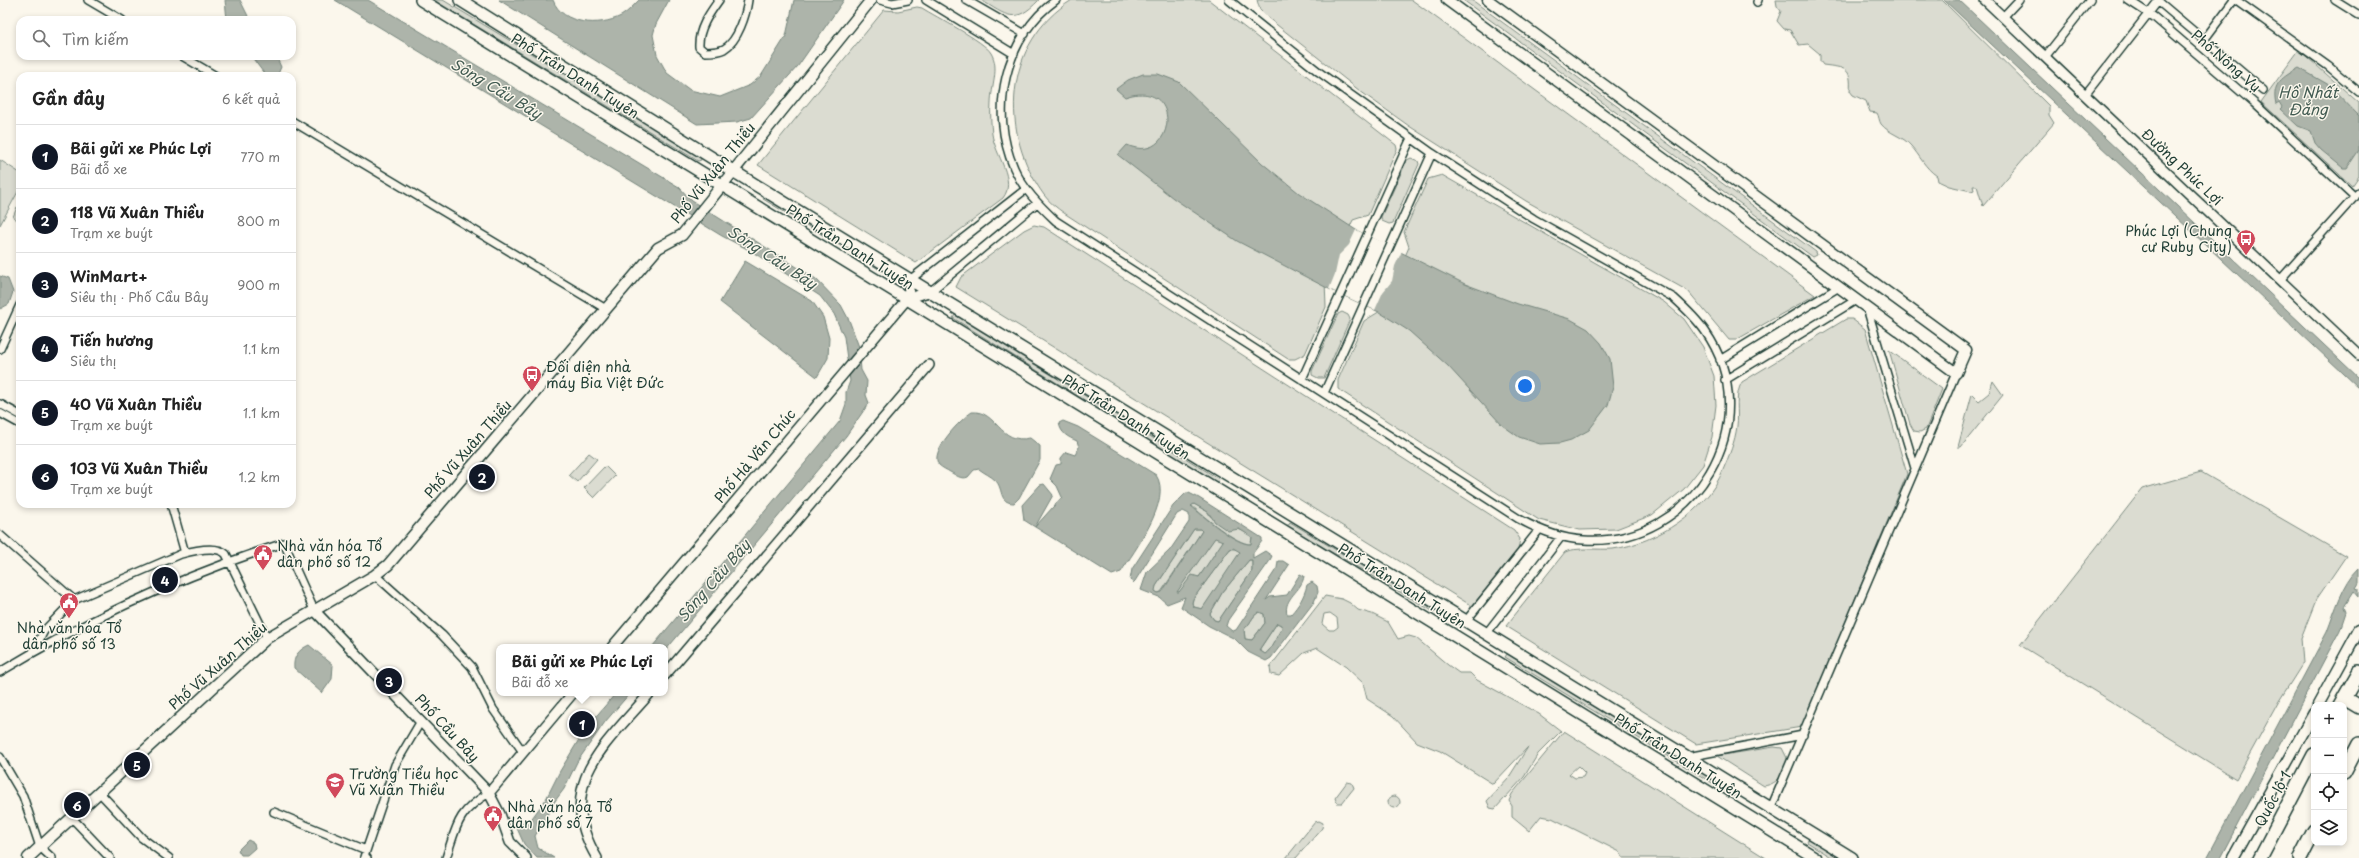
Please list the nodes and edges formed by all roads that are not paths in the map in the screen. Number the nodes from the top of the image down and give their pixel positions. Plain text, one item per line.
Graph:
1 (88, 0) edge
2 (421, 0) edge
3 (460, 0) edge
4 (719, 0) edge
5 (748, 0) edge
6 (871, 0) edge
7 (880, 0) edge
8 (908, 0) edge
9 (926, 0) edge
10 (966, 0) edge
11 (1056, 0) edge
12 (1229, 0) edge
13 (1447, 0) edge
14 (1488, 0) edge
15 (1985, 0) edge
16 (2019, 0) edge
17 (2090, 0) edge
18 (2128, 0) edge
19 (2235, 0) edge
20 (2335, 0) edge
21 (2159, 1) edge
22 (1239, 3) edge
23 (2150, 13) junction
24 (2359, 15) edge
25 (115, 16) edge
26 (2003, 18) junction
27 (1024, 34) junction
28 (2204, 40) junction
29 (1014, 54) junction
30 (2045, 57) junction
31 (189, 60) edge
32 (209, 72) edge
33 (2263, 90) dead end
34 (2359, 92) edge
35 (2085, 95) junction
36 (296, 124) edge
37 (1410, 138) junction
38 (1432, 152) junction
39 (733, 171) junction
40 (722, 185) junction
41 (1026, 188) junction
42 (2357, 194) edge
43 (1037, 203) junction
44 (911, 279) junction
45 (2280, 280) junction
46 (1839, 288) junction
47 (931, 291) junction
48 (907, 299) junction
49 (1856, 300) junction
50 (1867, 308) junction
51 (606, 309) junction
52 (16, 314) edge
53 (0, 349) edge
54 (2359, 355) edge
55 (1720, 360) junction
56 (929, 365) dead end
57 (1956, 373) junction
58 (1302, 379) junction
59 (1725, 380) junction
60 (1324, 393) junction
61 (0, 404) edge
62 (0, 413) edge
63 (16, 413) edge
64 (16, 422) edge
65 (1915, 468) junction
66 (1249, 488) junction
67 (1240, 504) junction
68 (172, 508) edge
69 (1539, 530) junction
70 (0, 535) edge
71 (1561, 537) junction
72 (185, 553) junction
73 (229, 561) junction
74 (375, 575) junction
75 (74, 600) junction
76 (314, 610) junction
77 (1466, 621) junction
78 (2359, 630) edge
79 (1482, 631) junction
80 (267, 638) junction
81 (615, 644) edge
82 (1467, 644) junction
83 (33, 652) junction
84 (668, 671) edge
85 (0, 672) edge
86 (2359, 672) edge
87 (570, 696) edge
88 (647, 696) edge
89 (2320, 702) edge
90 (2342, 702) edge
91 (2347, 703) edge
92 (2359, 707) edge
93 (2311, 718) edge
94 (421, 721) junction
95 (1803, 735) junction
96 (2359, 744) edge
97 (523, 752) junction
98 (0, 757) edge
99 (1687, 757) junction
100 (2311, 761) edge
101 (2347, 767) edge
102 (100, 793) junction
103 (489, 793) junction
104 (1771, 808) junction
105 (274, 812) dead end
106 (72, 818) junction
107 (1762, 825) junction
108 (2311, 836) edge
109 (40, 847) junction
110 (366, 854) edge
111 (28, 858) edge
112 (52, 858) edge
113 (110, 858) edge
114 (169, 858) edge
115 (446, 858) edge
116 (526, 858) edge
117 (596, 858) edge
118 (1816, 858) edge
119 (1852, 858) edge
120 (2233, 858) edge
121 (2260, 858) edge
122 (2300, 858) edge

1 - 25 street
2 - 40 main road, Phố Trần Danh Tuyên
3 - 39 main road, Phố Trần Danh Tuyên
4 - 5 street
6 - 39 main road, Phố Vũ Xuân Thiều
7 - 8 street
9 - 29 street
10 - 27 street
11 - 27 street
12 - 22 street
13 - 46 main road
14 - 57 main road
15 - 26 street, Đường Phúc Lợi
16 - 26 street
17 - 30 street
18 - 23 street, Phố Nông Vụ
19 - 28 street
19 - 34 street
20 - 24 street
21 - 23 street
21 - 28 street
22 - 37 street
23 - 35 street
23 - 42 street, Phố Nông Vụ
26 - 30 street, Đường Phúc Lợi
27 - 29 street
28 - 33 street
29 - 41 street
30 - 35 street, Đường Phúc Lợi
31 - 32 street
35 - 45 street, Đường Phúc Lợi
36 - 51 street
37 - 38 street
37 - 58 street
38 - 55 street
38 - 60 street
39 - 40 main road, Phố Vũ Xuân Thiều
39 - 44 main road, Phố Trần Danh Tuyên
40 - 48 main road, Phố Trần Danh Tuyên
40 - 51 main road, Phố Vũ Xuân Thiều
41 - 43 street
41 - 44 street
42 - 45 street
43 - 47 street
43 - 58 street
44 - 47 main road, Phố Trần Danh Tuyên
44 - 48 street, Phố Hà Văn Chúc
45 - 54 street, Đường Phúc Lợi
46 - 49 main road
46 - 55 street
47 - 48 street
47 - 66 main road, Phố Trần Danh Tuyên
48 - 67 main road, Phố Trần Danh Tuyên
48 - 81 street, Phố Hà Văn Chúc
49 - 50 main road
49 - 59 street
50 - 57 main road
50 - 65 street
51 - 74 main road, Phố Vũ Xuân Thiều
52 - 53 street
55 - 59 street
56 - 84 street
57 - 65 street
58 - 60 street
59 - 71 street
60 - 69 street
61 - 63 street
62 - 64 street
65 - 95 street
66 - 67 main road
66 - 77 main road, Phố Trần Danh Tuyên
67 - 82 main road, Phố Trần Danh Tuyên
68 - 72 street
69 - 71 street
69 - 77 street
70 - 75 street
71 - 79 street
72 - 73 street
72 - 75 street
73 - 76 street
73 - 80 street
73 - 83 street
74 - 76 main road, Phố Vũ Xuân Thiều
74 - 97 street
75 - 83 street
76 - 80 main road, Phố Vũ Xuân Thiều
76 - 94 street, Phố Cầu Bây
77 - 79 main road, Phố Trần Danh Tuyên
78 - 89 main road
79 - 82 main road
79 - 99 main road, Phố Trần Danh Tuyên
80 - 102 main road, Phố Vũ Xuân Thiều
82 - 107 main road, Phố Trần Danh Tuyên
83 - 85 street
86 - 90 highway
87 - 97 street
88 - 117 street
91 - 92 highway
93 - 120 main road
94 - 103 street, Phố Cầu Bây
94 - 110 street
95 - 99 street
95 - 104 street
96 - 101 highway
97 - 103 street
98 - 109 street
99 - 104 main road, Phố Trần Danh Tuyên
100 - 121 highway, Quốc lộ 1
102 - 106 main road, Phố Vũ Xuân Thiều
102 - 114 street
103 - 115 street
103 - 116 street, Phố Cầu Bây
104 - 107 main road
104 - 119 main road, Phố Trần Danh Tuyên
105 - 110 street
106 - 109 main road, Phố Vũ Xuân Thiều
106 - 113 street
107 - 118 main road, Phố Trần Danh Tuyên
108 - 122 highway
109 - 111 main road, Phố Vũ Xuân Thiều
109 - 112 street

